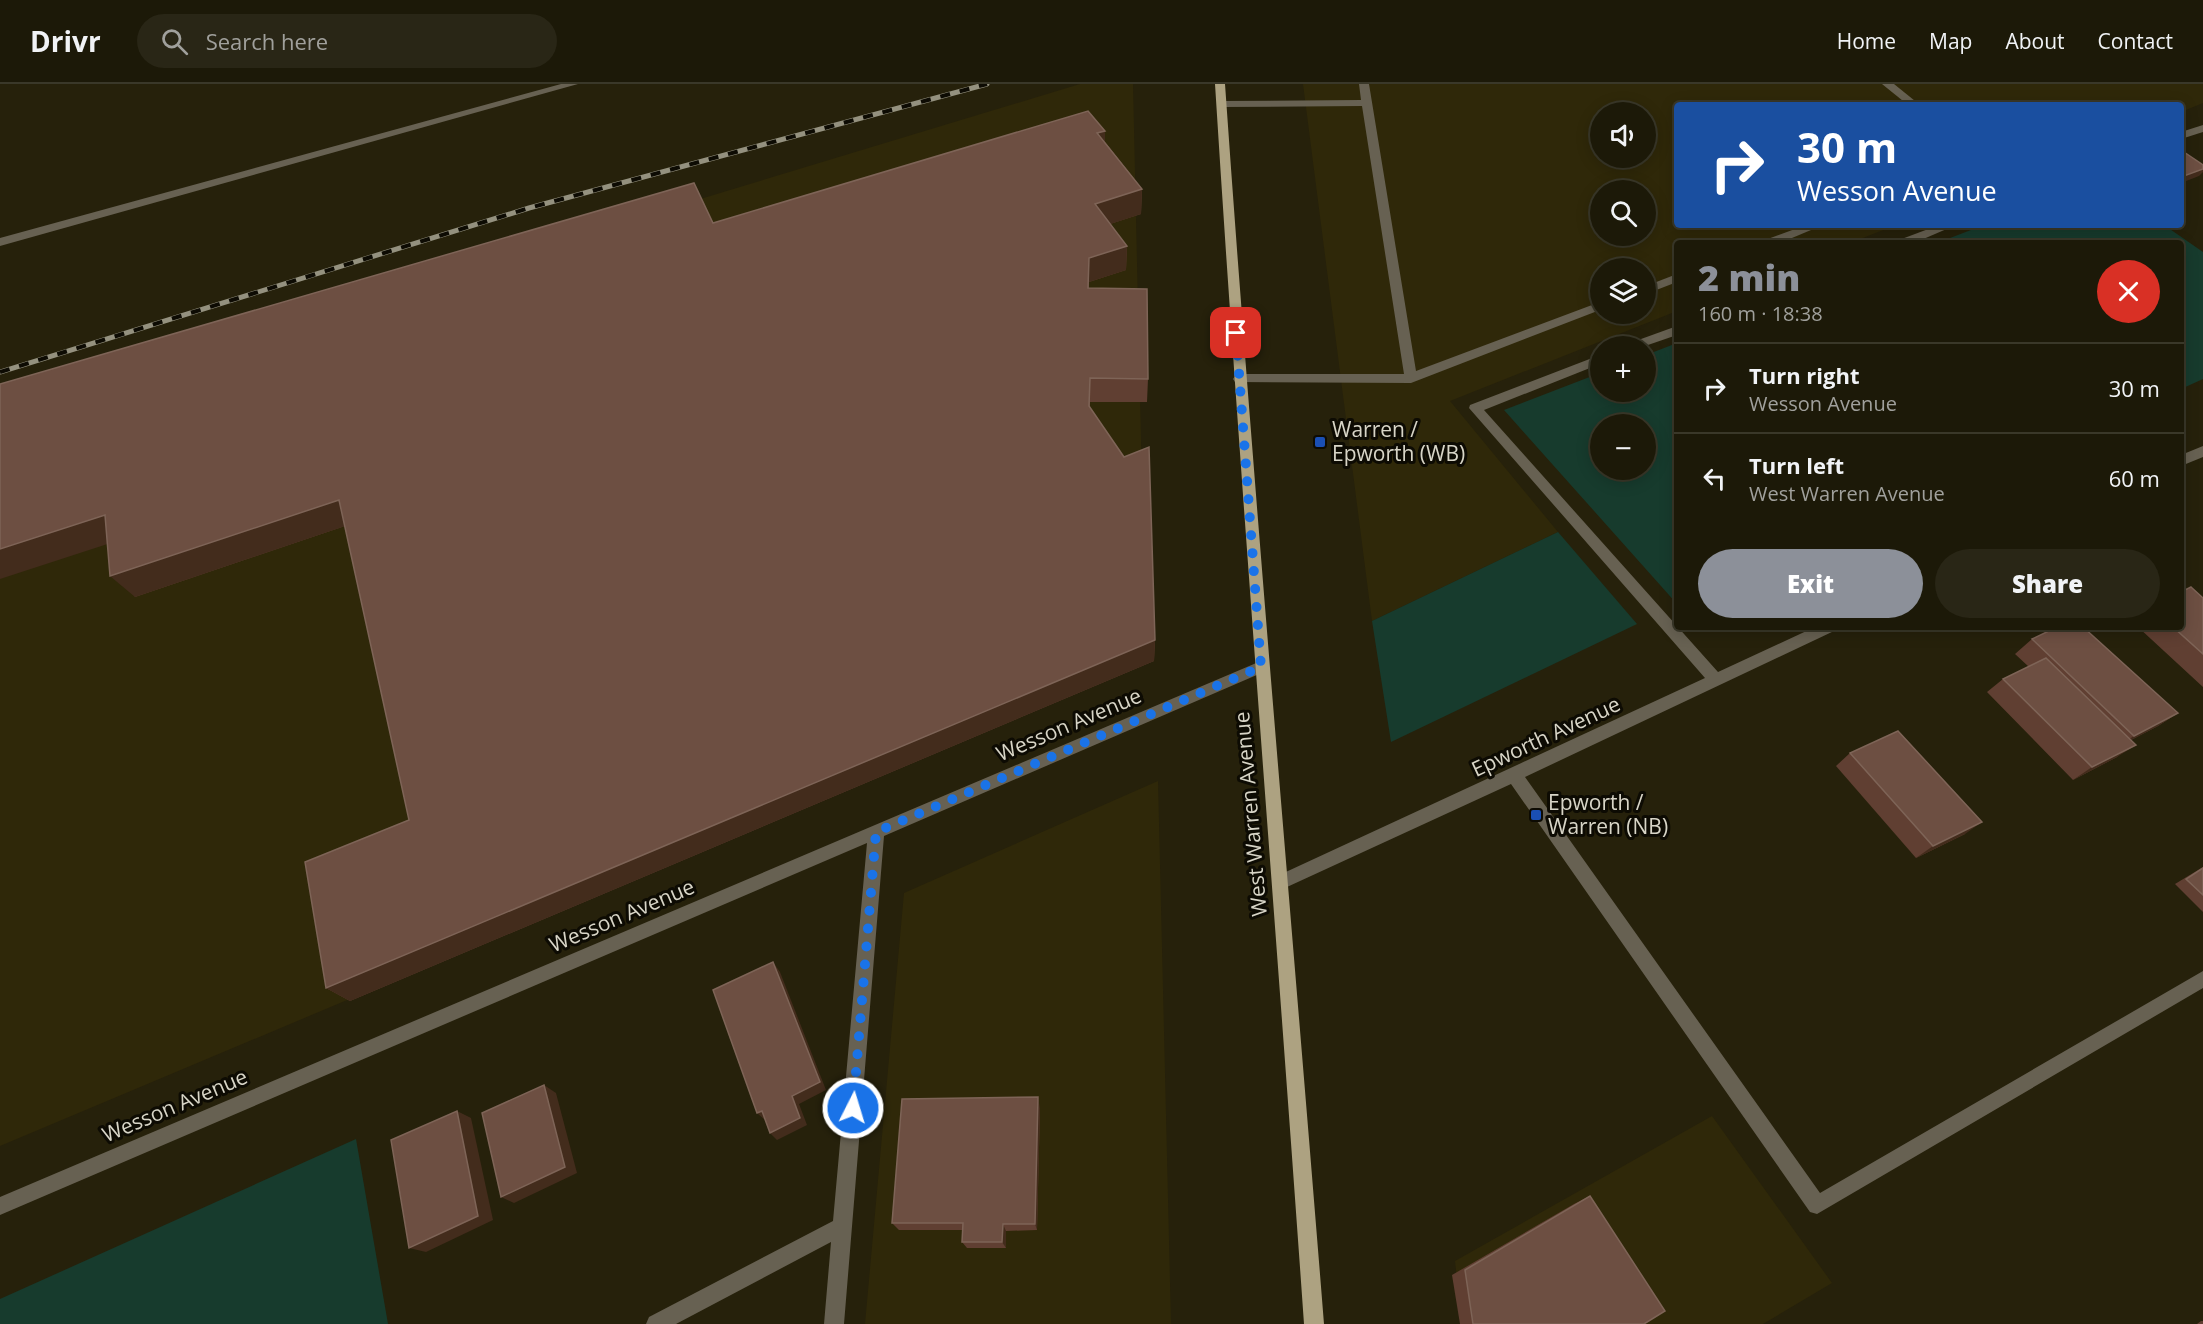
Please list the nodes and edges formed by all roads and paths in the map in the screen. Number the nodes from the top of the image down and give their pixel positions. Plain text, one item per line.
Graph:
1 (573, 84) edge
2 (1220, 84) edge
3 (1364, 84) edge
4 (1887, 84) edge
5 (1911, 102) edge
6 (1367, 103) junction
7 (1222, 104) junction
8 (2203, 128) edge
9 (2184, 135) edge
10 (1809, 228) edge
11 (1942, 228) edge
12 (1777, 240) edge
13 (1911, 240) edge
14 (0, 242) edge
15 (1674, 279) edge
16 (1656, 286) edge
17 (1590, 310) edge
18 (1674, 331) edge
19 (1656, 338) edge
20 (1590, 363) edge
21 (1411, 378) junction
22 (1239, 379) junction
23 (2203, 451) edge
24 (2184, 460) edge
25 (1822, 630) edge
26 (1261, 667) junction
27 (1716, 680) junction
28 (1514, 775) junction
29 (876, 832) junction
30 (1281, 882) junction
31 (2203, 979) edge
32 (0, 1206) edge
33 (843, 1226) junction
34 (656, 1324) edge
35 (834, 1324) edge
36 (1314, 1324) edge

1 - 14 street
2 - 7 main road, West Warren Avenue
3 - 6 street
4 - 5 street
6 - 7 street
6 - 21 street
7 - 22 main road, West Warren Avenue
8 - 9 street
10 - 12 street
11 - 13 street
15 - 16 street
17 - 21 street
18 - 19 street
20 - 27 street
21 - 22 street
22 - 26 main road, West Warren Avenue
23 - 24 street
25 - 27 street, Epworth Avenue
26 - 29 street, Wesson Avenue
26 - 30 main road, West Warren Avenue
27 - 28 street, Epworth Avenue
28 - 30 street, Epworth Avenue
28 - 31 street
29 - 32 street, Wesson Avenue
29 - 33 street
30 - 36 main road, West Warren Avenue
33 - 34 street
33 - 35 street

